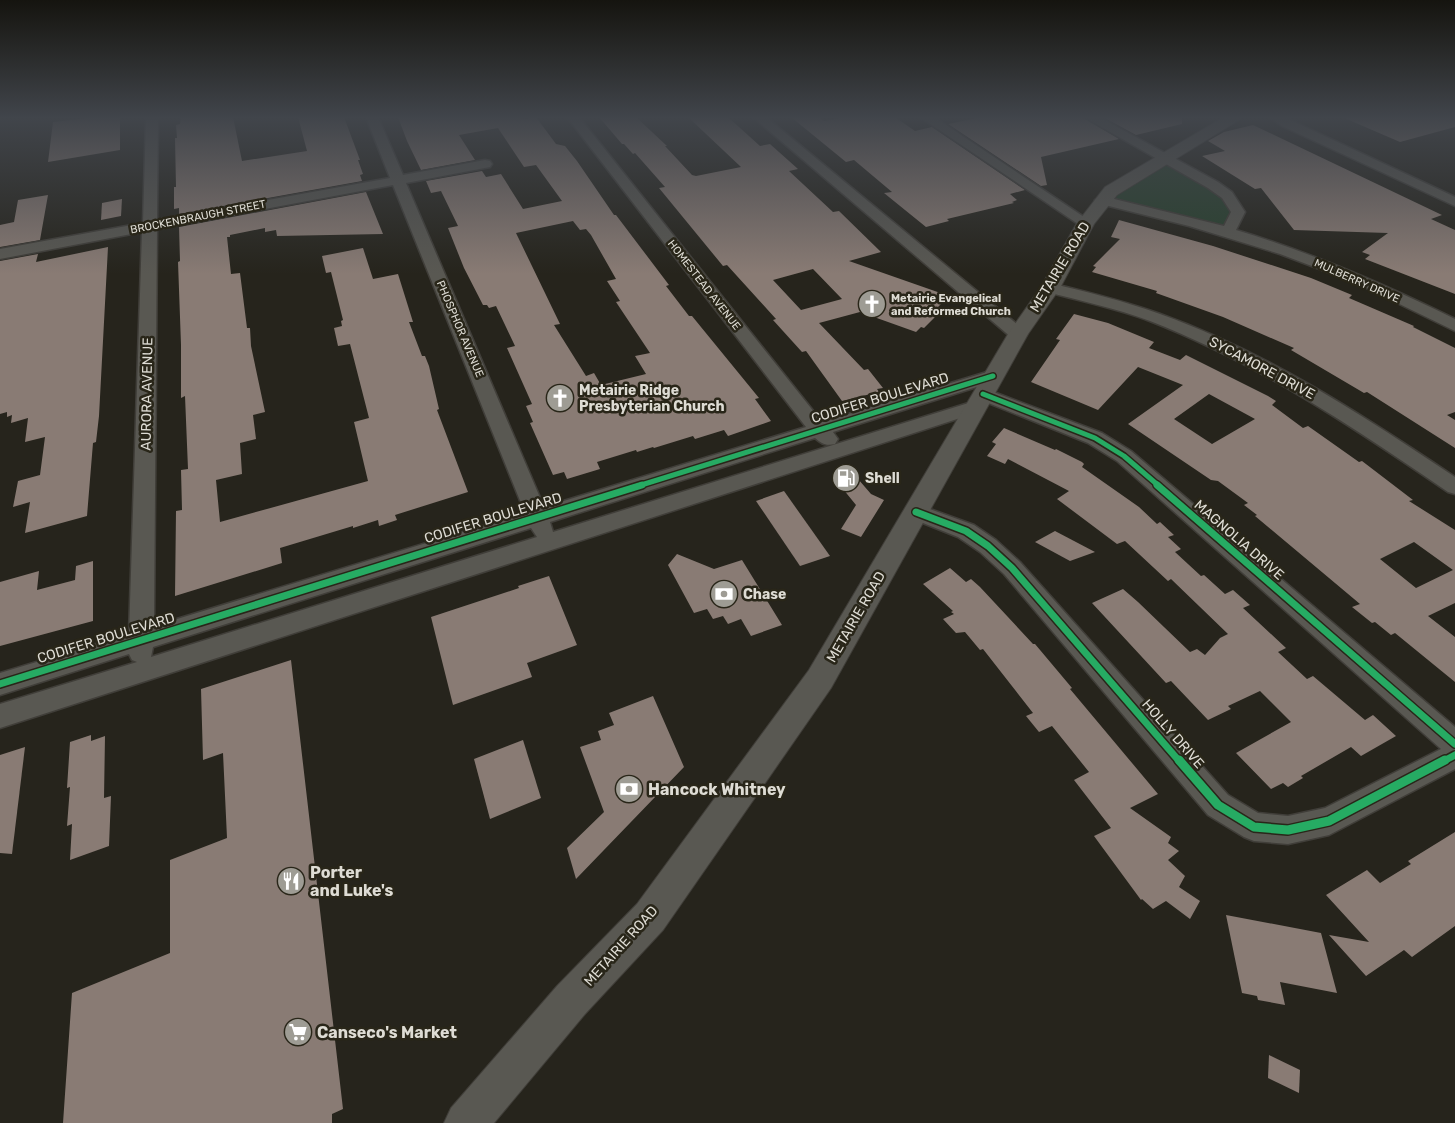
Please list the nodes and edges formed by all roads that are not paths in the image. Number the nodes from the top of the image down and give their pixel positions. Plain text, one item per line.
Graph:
1 (151, 169) edge
2 (394, 169) edge
3 (456, 169) edge
4 (614, 169) edge
5 (822, 169) edge
6 (1006, 169) edge
7 (1144, 169) edge
8 (1185, 169) edge
9 (1384, 169) edge
10 (398, 180) junction
11 (1102, 200) junction
12 (1455, 202) edge
13 (1086, 222) junction
14 (150, 226) junction
15 (1228, 232) junction
16 (0, 254) edge
17 (1050, 288) junction
18 (1455, 326) edge
19 (1018, 334) junction
20 (984, 392) junction
21 (818, 430) junction
22 (839, 450) junction
23 (1455, 487) edge
24 (916, 512) junction
25 (538, 517) junction
26 (547, 542) junction
27 (142, 640) junction
28 (141, 672) junction
29 (0, 684) edge
30 (0, 716) edge
31 (1455, 744) edge
32 (1455, 755) edge
33 (466, 1123) edge

1 - 14 street, AURORA AVENUE
2 - 10 street, PHOSPHOR AVENUE
3 - 10 street, BROCKENBRAUGH STREET
4 - 21 street, HOMESTEAD AVENUE
5 - 19 street
6 - 13 street
7 - 11 main road, METAIRIE ROAD
8 - 15 street
9 - 12 street
10 - 14 street, BROCKENBRAUGH STREET
10 - 25 street, PHOSPHOR AVENUE
11 - 13 main road, METAIRIE ROAD
11 - 15 street, MULBERRY DRIVE
13 - 17 main road, METAIRIE ROAD
14 - 16 street, BROCKENBRAUGH STREET
14 - 27 street, AURORA AVENUE
15 - 18 street, MULBERRY DRIVE
17 - 19 main road, METAIRIE ROAD
17 - 23 street, SYCAMORE DRIVE
19 - 20 main road, METAIRIE ROAD
20 - 21 street, CODIFER BOULEVARD
20 - 22 street
20 - 24 main road, METAIRIE ROAD
20 - 31 street, MAGNOLIA DRIVE
21 - 22 street, HOMESTEAD AVENUE
21 - 25 street, CODIFER BOULEVARD
22 - 26 street
24 - 32 street, HOLLY DRIVE
24 - 33 main road, METAIRIE ROAD
25 - 26 street, PHOSPHOR AVENUE
25 - 27 street, CODIFER BOULEVARD
26 - 28 street
27 - 28 street, AURORA AVENUE
27 - 29 street, CODIFER BOULEVARD
28 - 30 street

